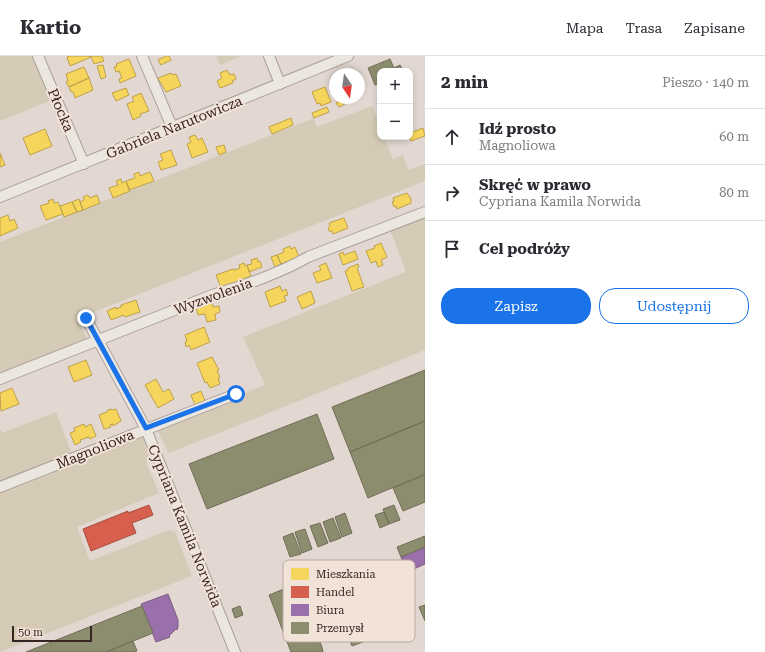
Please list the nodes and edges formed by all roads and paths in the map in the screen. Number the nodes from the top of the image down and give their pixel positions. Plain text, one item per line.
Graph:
1 (38, 56) edge
2 (142, 56) edge
3 (268, 56) edge
4 (348, 56) edge
5 (280, 84) junction
6 (172, 128) junction
7 (84, 164) junction
8 (0, 197) edge
9 (425, 212) edge
10 (86, 318) dead end
11 (99, 340) junction
12 (0, 379) edge
13 (236, 394) dead end
14 (146, 428) junction
15 (0, 487) edge
16 (235, 652) edge

1 - 7 street, Płocka
2 - 6 street
3 - 5 street
4 - 5 street, Gabriela Narutowicza
5 - 6 street, Gabriela Narutowicza
6 - 7 street, Gabriela Narutowicza
7 - 8 street, Gabriela Narutowicza
9 - 11 street, Wyzwolenia
10 - 11 street, Cypriana Kamila Norwida
11 - 12 street, Wyzwolenia
11 - 14 street, Cypriana Kamila Norwida
13 - 14 street, Magnoliowa
14 - 15 street, Magnoliowa
14 - 16 street, Cypriana Kamila Norwida

